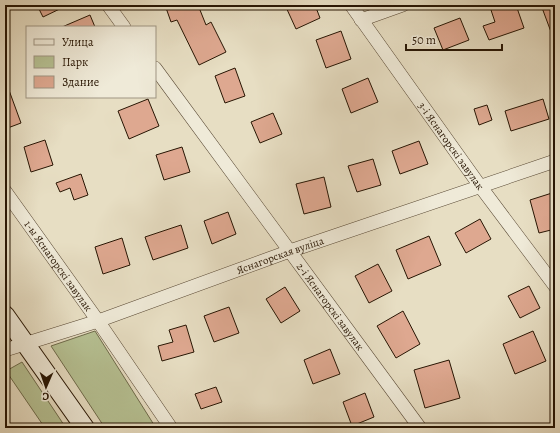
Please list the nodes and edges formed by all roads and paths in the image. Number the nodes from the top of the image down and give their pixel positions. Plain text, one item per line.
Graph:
1 (108, 5) edge
2 (351, 5) edge
3 (403, 5) edge
4 (361, 20) junction
5 (123, 26) edge
6 (156, 69) edge
7 (555, 161) edge
8 (480, 186) junction
9 (5, 191) edge
10 (290, 251) junction
11 (555, 286) edge
12 (5, 315) edge
13 (98, 321) junction
14 (25, 343) junction
15 (5, 350) edge
16 (85, 428) edge
17 (171, 428) edge
18 (420, 428) edge

1 - 5 street
2 - 4 street, 3-і Яснагорскі завулак
3 - 4 street
4 - 8 street, 3-і Яснагорскі завулак
6 - 10 street, 2-і Яснагорскі завулак
7 - 8 street, Яснагорская вуліца
8 - 10 street, Яснагорская вуліца
8 - 11 street, 3-і Яснагорскі завулак
9 - 13 street, 1-ы Яснагорскі завулак
10 - 13 street, Яснагорская вуліца
10 - 18 street, 2-і Яснагорскі завулак
12 - 14 main road
13 - 14 street, Яснагорская вуліца
13 - 17 street, 1-ы Яснагорскі завулак
14 - 15 street, Яснагорская вуліца
14 - 16 main road

